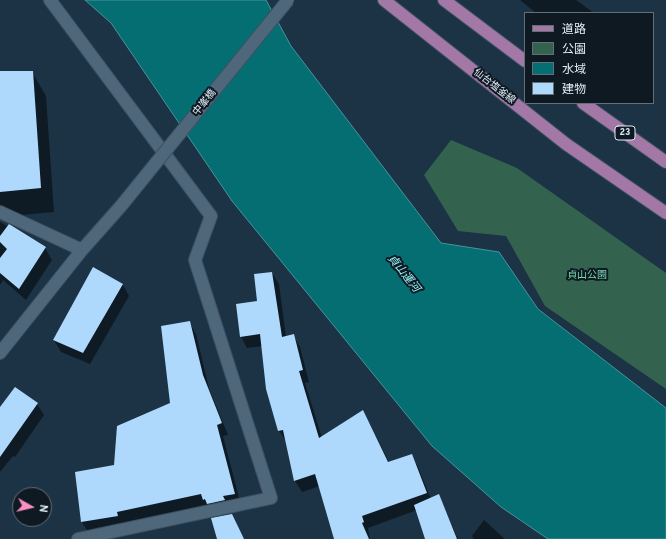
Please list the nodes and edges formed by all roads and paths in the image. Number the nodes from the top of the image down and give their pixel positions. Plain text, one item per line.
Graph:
1 (50, 0) edge
2 (288, 0) edge
3 (384, 0) edge
4 (444, 0) edge
5 (524, 60) edge
6 (584, 104) edge
7 (666, 162) edge
8 (0, 212) edge
9 (666, 213) edge
10 (82, 250) junction
11 (0, 352) edge
12 (78, 539) edge

1 - 12 street
2 - 10 street, 中峯橋, bridge
3 - 9 main road, 仙台塩釜線
4 - 5 main road
6 - 7 main road, 23
8 - 10 street
10 - 11 street, 中峯橋

